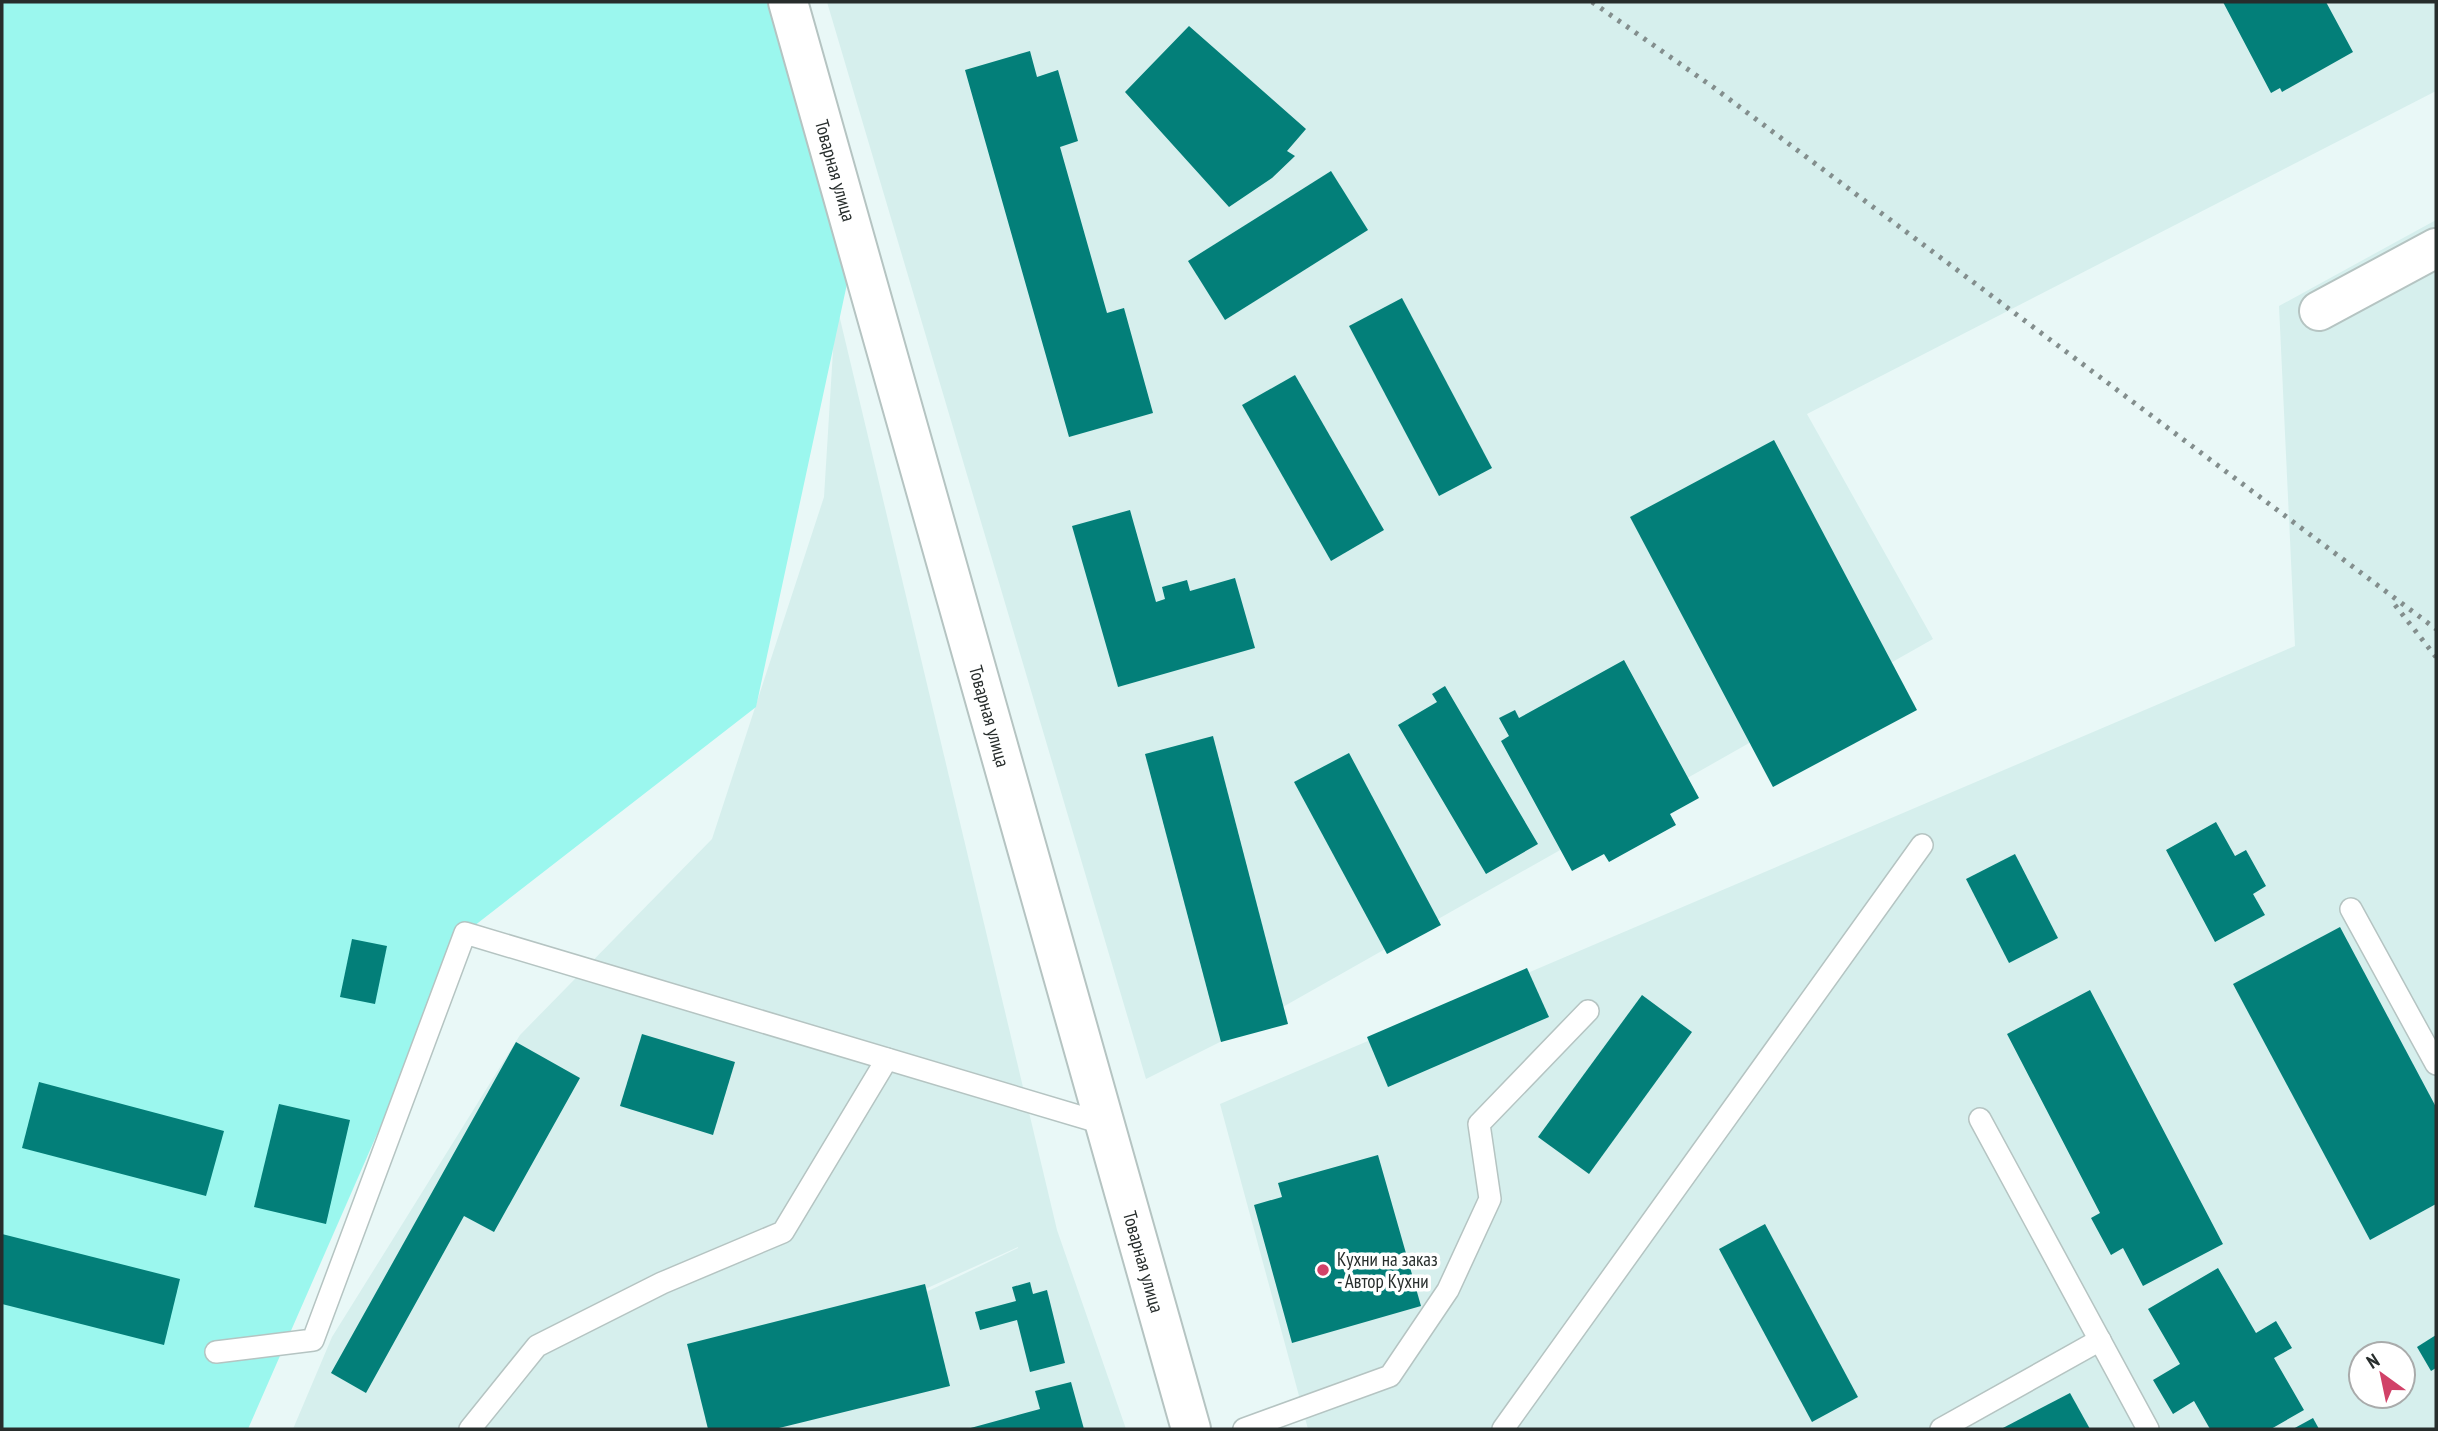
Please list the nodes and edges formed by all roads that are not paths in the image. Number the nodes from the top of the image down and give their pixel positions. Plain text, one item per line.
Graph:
1 (788, 2) edge
2 (2436, 248) edge
3 (2319, 311) dead end
4 (1922, 845) dead end
5 (2351, 909) dead end
6 (1588, 1011) dead end
7 (887, 1059) junction
8 (2436, 1064) edge
9 (1980, 1119) dead end
10 (1105, 1124) junction
11 (2100, 1340) junction
12 (216, 1352) dead end
13 (470, 1429) edge
14 (1191, 1429) edge
15 (1244, 1429) edge
16 (1503, 1429) edge
17 (1941, 1429) edge
18 (2148, 1429) edge

1 - 10 street, Товарная улица
2 - 3 street
4 - 16 lane
5 - 8 lane
6 - 15 lane
7 - 10 lane
7 - 12 lane
7 - 13 lane
9 - 11 lane
10 - 14 street, Товарная улица
11 - 17 lane
11 - 18 lane

